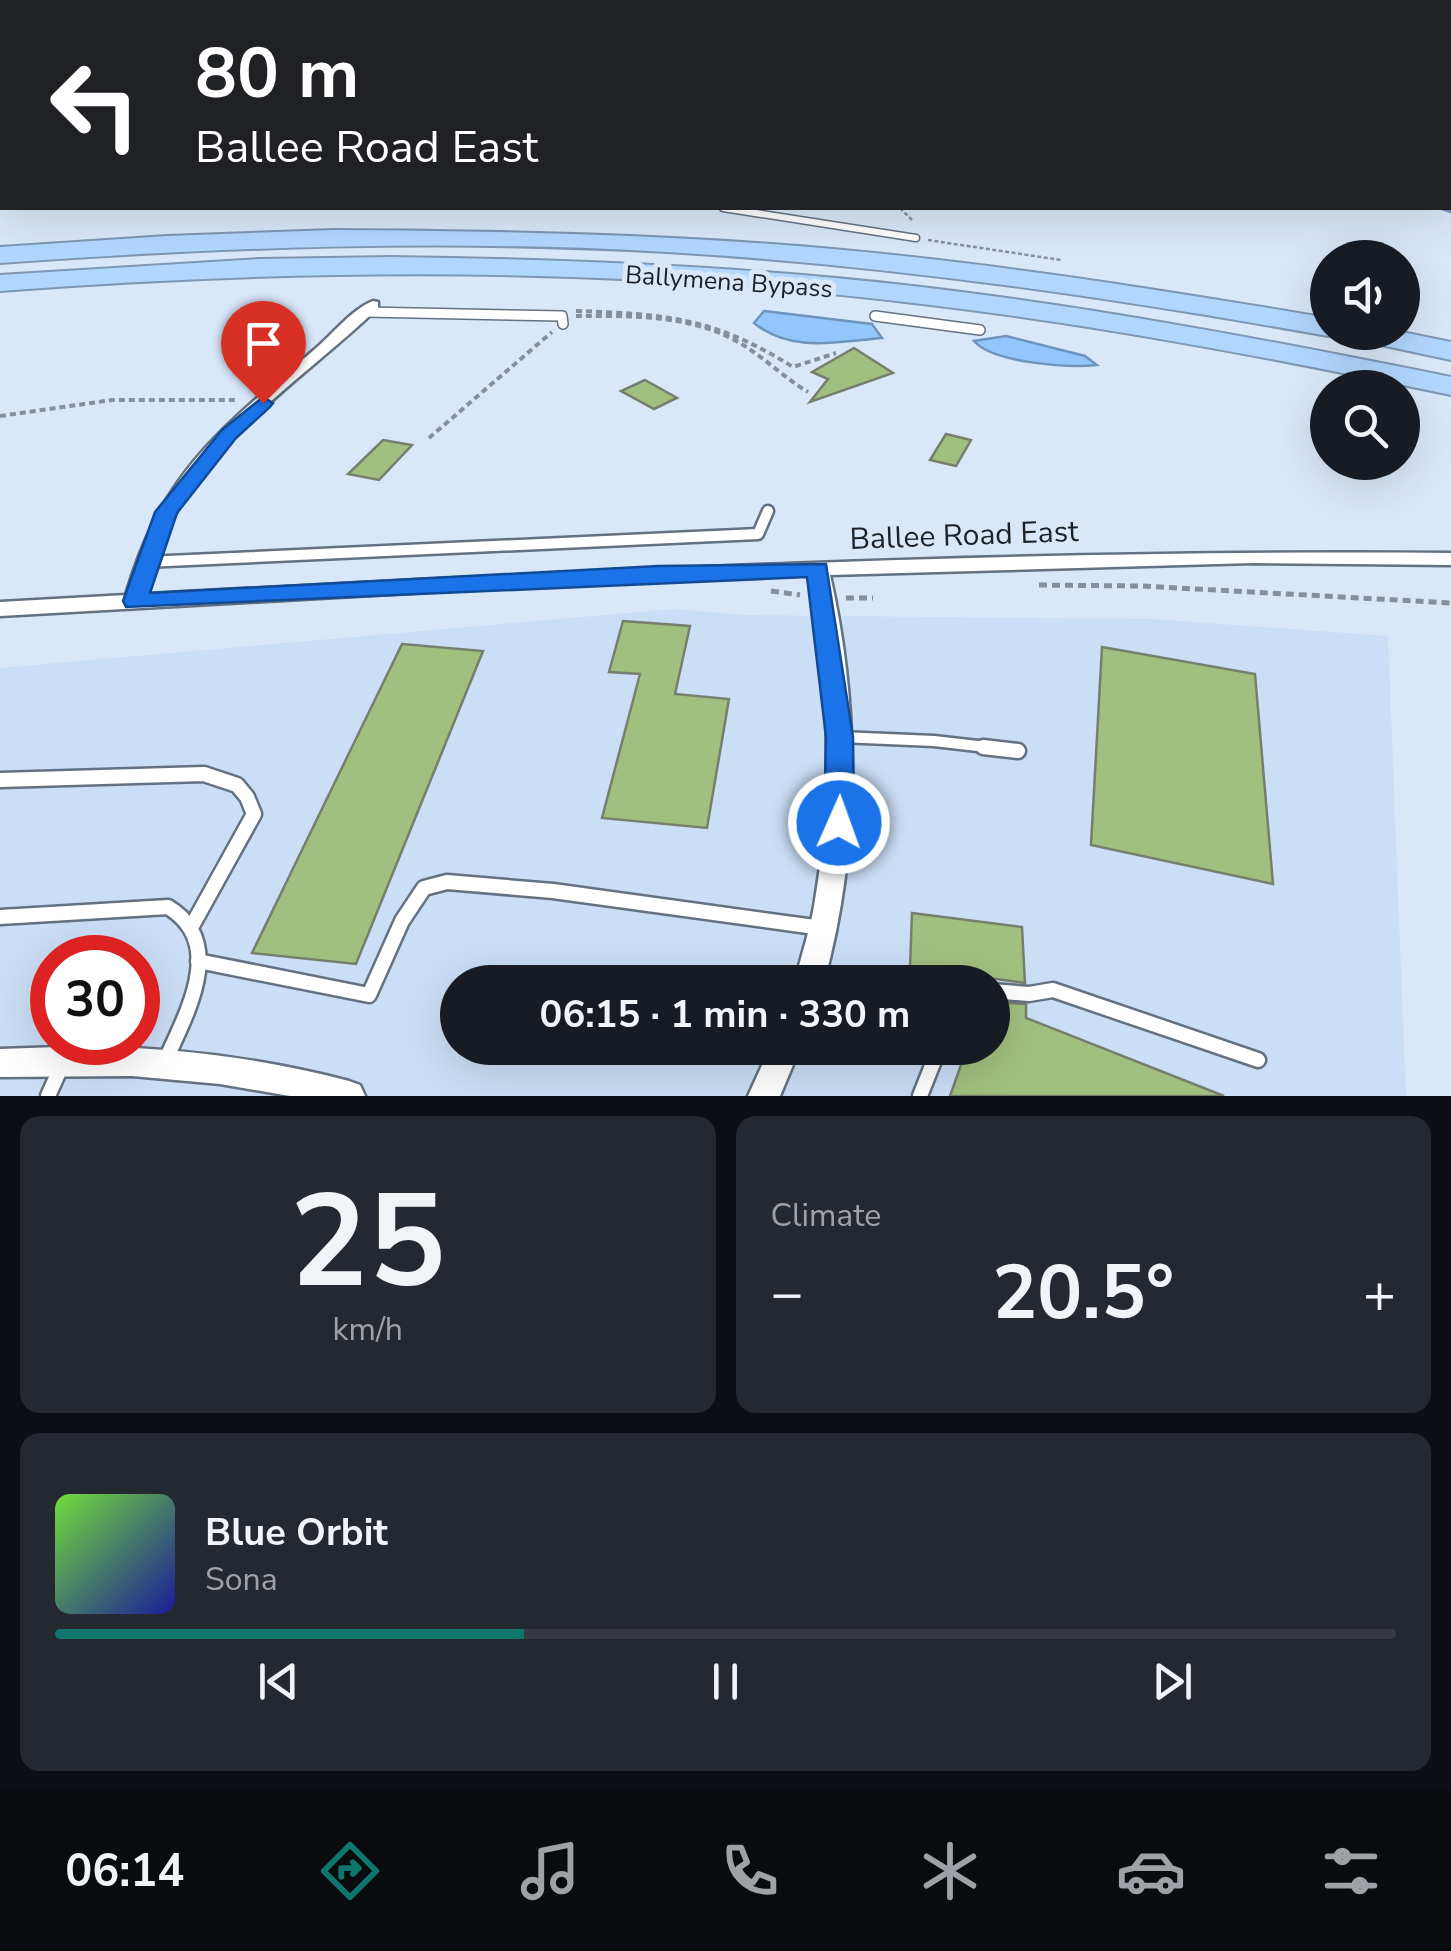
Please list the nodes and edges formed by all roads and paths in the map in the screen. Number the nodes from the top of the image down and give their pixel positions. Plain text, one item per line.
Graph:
1 (736, 210) edge
2 (916, 238) dead end
3 (0, 242) edge
4 (0, 255) edge
5 (928, 264) junction
6 (759, 281) junction
7 (0, 284) edge
8 (0, 305) edge
9 (369, 308) joint
10 (914, 308) junction
11 (573, 310) dead end
12 (875, 316) dead end
13 (562, 320) junction
14 (1310, 324) edge
15 (980, 330) dead end
16 (1420, 344) edge
17 (1451, 350) edge
18 (836, 354) dead end
19 (1451, 386) edge
20 (808, 392) dead end
21 (263, 403) junction
22 (0, 416) edge
23 (429, 438) dead end
24 (768, 510) dead end
25 (1451, 559) edge
26 (146, 562) junction
27 (818, 569) junction
28 (1029, 584) dead end
29 (135, 601) junction
30 (1451, 603) edge
31 (0, 609) edge
32 (840, 737) junction
33 (1018, 752) dead end
34 (0, 780) edge
35 (0, 917) edge
36 (193, 924) junction
37 (823, 928) junction
38 (198, 961) junction
39 (813, 965) edge
40 (1010, 992) edge
41 (1258, 1060) dead end
42 (30, 1062) edge
43 (0, 1063) edge
44 (62, 1065) edge
45 (160, 1065) edge
46 (163, 1065) junction
47 (778, 1065) edge
48 (932, 1065) edge
49 (48, 1096) edge
50 (348, 1096) edge
51 (764, 1096) edge
52 (920, 1096) edge

1 - 2 lane
3 - 5 highway
4 - 5 highway, Ballymena Bypass
5 - 14 highway, Ballymena Bypass
6 - 7 highway, Ballymena Bypass
6 - 8 highway
6 - 10 highway, Ballymena Bypass
9 - 13 lane
9 - 21 street
10 - 12 lane
10 - 15 lane
10 - 19 highway, Ballymena Bypass
11 - 18 path
13 - 20 path
13 - 23 path
16 - 17 highway
21 - 22 path
21 - 26 street
24 - 26 lane
25 - 27 street, Ballee Road East
26 - 29 street
27 - 29 street, Ballee Road East
27 - 32 street
28 - 30 path
29 - 31 street, Ballee Road East
32 - 33 lane
32 - 37 street
34 - 36 lane
35 - 36 lane
36 - 38 lane
37 - 38 lane
37 - 39 street
38 - 46 lane
40 - 41 lane
42 - 43 street
44 - 49 lane
45 - 46 street
46 - 50 street
47 - 51 street
48 - 52 lane

